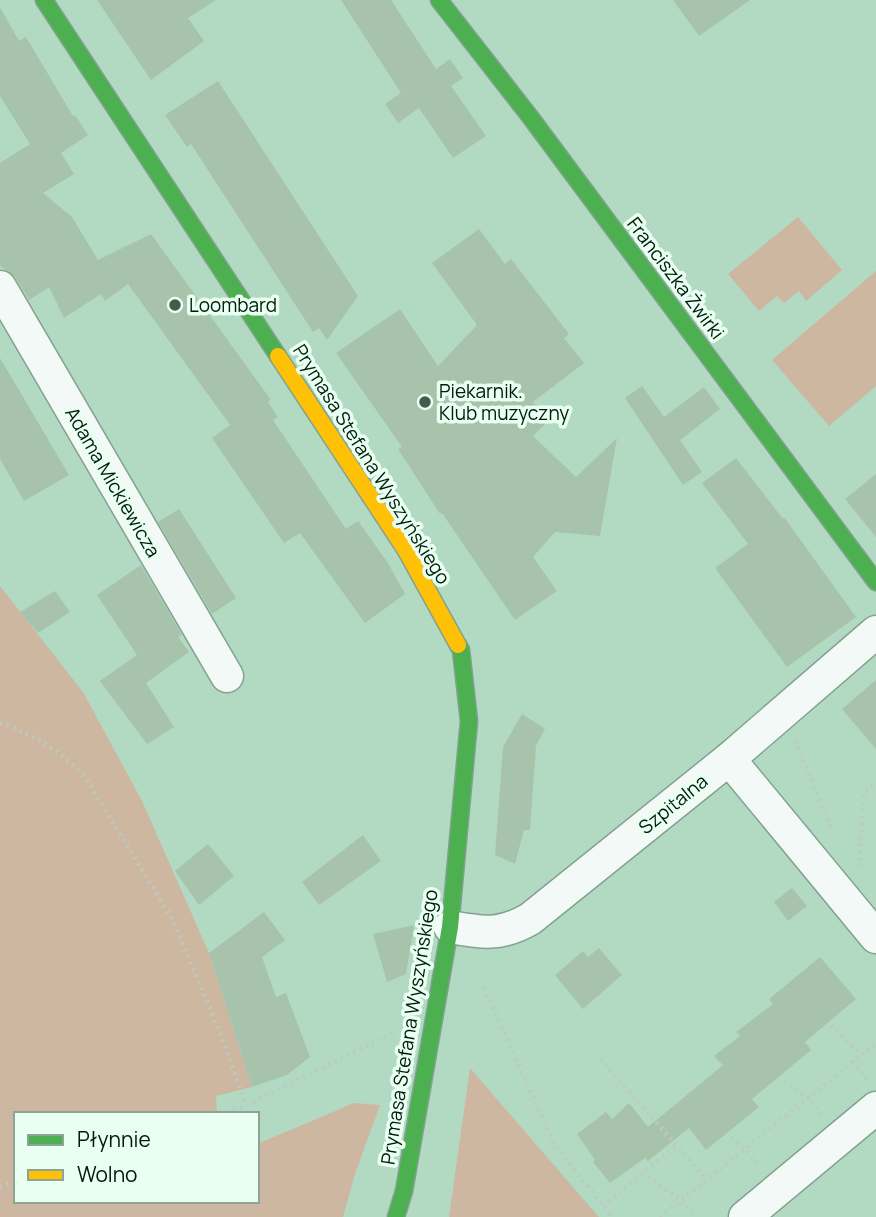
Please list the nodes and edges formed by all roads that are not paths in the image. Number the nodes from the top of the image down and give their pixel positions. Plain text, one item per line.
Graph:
1 (44, 0) edge
2 (439, 0) edge
3 (0, 287) edge
4 (876, 582) edge
5 (876, 632) edge
6 (227, 676) dead end
7 (729, 759) junction
8 (450, 928) junction
9 (876, 937) edge
10 (876, 1108) edge
11 (396, 1217) edge
12 (745, 1217) edge

1 - 8 street, Prymasa Stefana Wyszyńskiego
2 - 4 street, Franciszka Żwirki
3 - 6 street, Adama Mickiewicza
5 - 7 street, Szpitalna
7 - 8 street, Szpitalna
7 - 9 street
8 - 11 street, Prymasa Stefana Wyszyńskiego
10 - 12 street

